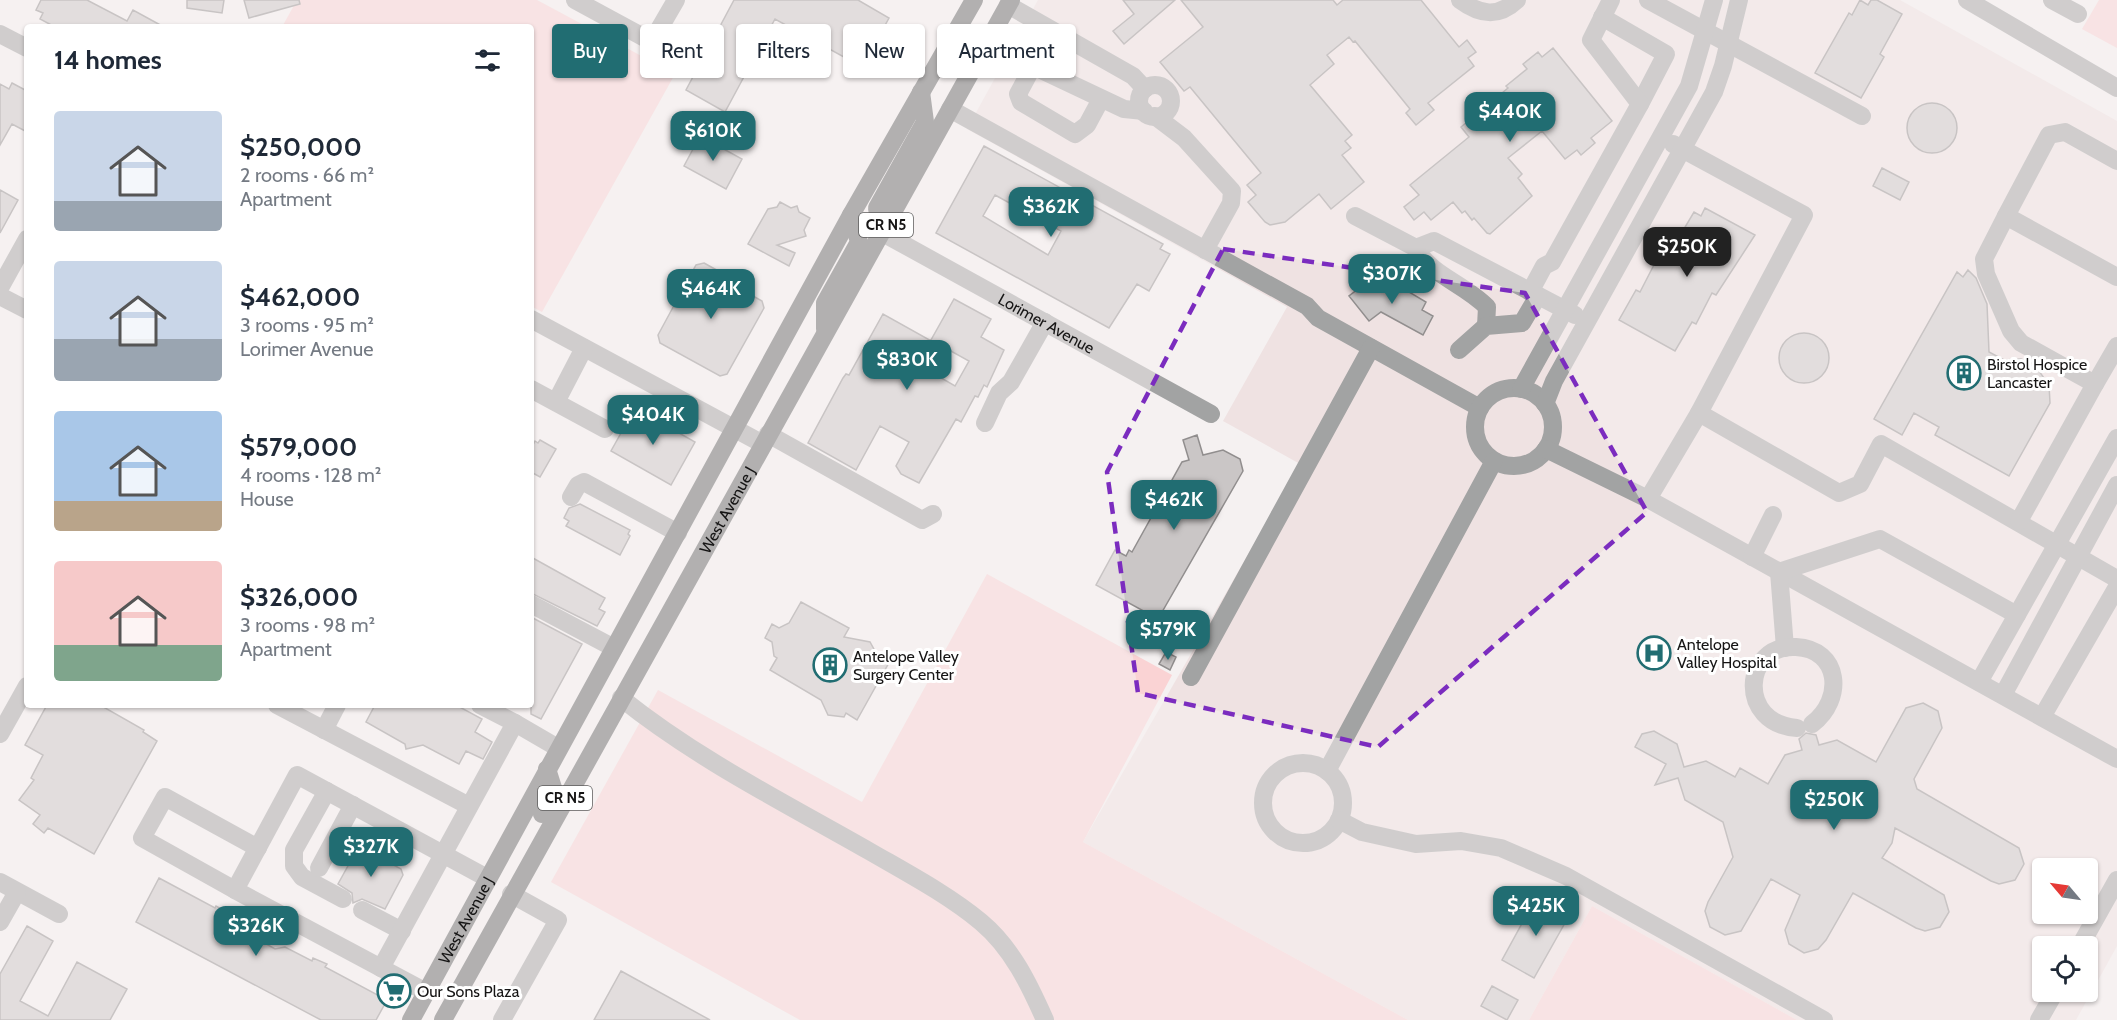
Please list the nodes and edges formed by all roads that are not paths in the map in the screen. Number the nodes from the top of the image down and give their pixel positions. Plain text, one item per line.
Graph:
1 (575, 0) edge
2 (676, 0) edge
3 (974, 0) edge
4 (1460, 0) edge
5 (1517, 0) edge
6 (1611, 0) edge
7 (1648, 0) edge
8 (1714, 0) edge
9 (1739, 0) edge
10 (1967, 0) edge
11 (2001, 0) edge
12 (2052, 0) edge
13 (1009, 3) edge
14 (2078, 14) dead end
15 (1602, 18) junction
16 (2004, 20) junction
17 (1706, 32) junction
18 (0, 33) edge
19 (1728, 45) junction
20 (24, 46) edge
21 (2117, 88) edge
22 (1145, 89) junction
23 (921, 92) junction
24 (1101, 99) dead end
25 (1640, 104) junction
26 (950, 109) junction
27 (1149, 114) junction
28 (1862, 116) dead end
29 (1660, 137) junction
30 (1682, 149) junction
31 (2117, 160) edge
32 (851, 215) junction
33 (1355, 216) dead end
34 (2006, 216) junction
35 (881, 232) junction
36 (24, 244) edge
37 (1416, 248) junction
38 (1205, 250) junction
39 (2117, 277) edge
40 (0, 288) edge
41 (1534, 294) junction
42 (0, 296) edge
43 (24, 308) edge
44 (1564, 310) junction
45 (534, 321) edge
46 (1045, 322) junction
47 (1587, 322) junction
48 (1486, 326) junction
49 (825, 334) junction
50 (2117, 346) edge
51 (584, 348) junction
52 (1371, 348) junction
53 (1459, 350) dead end
54 (2095, 384) junction
55 (1521, 389) junction
56 (534, 391) edge
57 (556, 402) junction
58 (1545, 404) junction
59 (1480, 408) junction
60 (1699, 413) junction
61 (1211, 414) dead end
62 (985, 423) dead end
63 (605, 429) dead end
64 (735, 429) junction
65 (2117, 438) edge
66 (766, 439) junction
67 (1546, 449) junction
68 (1494, 461) junction
69 (2117, 484) edge
70 (571, 497) dead end
71 (1648, 500) junction
72 (933, 514) dead end
73 (1773, 516) dead end
74 (2019, 521) junction
75 (678, 532) junction
76 (2058, 544) junction
77 (2078, 555) junction
78 (1752, 557) junction
79 (1779, 572) junction
80 (2117, 579) edge
81 (2117, 587) edge
82 (534, 606) edge
83 (2017, 615) junction
84 (614, 648) junction
85 (1785, 648) junction
86 (1191, 677) dead end
87 (1979, 682) junction
88 (24, 691) edge
89 (2003, 695) junction
90 (621, 698) junction
91 (284, 708) edge
92 (335, 708) edge
93 (486, 708) edge
94 (2042, 717) junction
95 (514, 723) junction
96 (324, 730) junction
97 (0, 734) edge
98 (558, 748) junction
99 (2117, 759) edge
100 (547, 769) junction
101 (1327, 771) junction
102 (327, 791) junction
103 (353, 805) junction
104 (469, 806) junction
105 (1339, 820) junction
106 (258, 848) junction
107 (443, 854) junction
108 (319, 868) dead end
109 (487, 878) junction
110 (2117, 880) edge
111 (0, 882) edge
112 (235, 890) junction
113 (17, 891) junction
114 (511, 894) junction
115 (343, 899) dead end
116 (362, 910) dead end
117 (58, 914) dead end
118 (0, 922) edge
119 (402, 931) junction
120 (2086, 936) edge
121 (381, 968) junction
122 (426, 992) junction
123 (2049, 1002) edge
124 (411, 1020) edge
125 (432, 1020) edge
126 (443, 1020) edge
127 (502, 1020) edge
128 (1045, 1020) edge
129 (1824, 1020) edge
130 (2039, 1020) edge

1 - 2 street
3 - 23 main road, West Avenue J / CR N5
4 - 5 street
6 - 15 street
7 - 17 street
8 - 17 street
9 - 19 street
10 - 16 street
11 - 16 street
12 - 14 street
13 - 22 street
13 - 26 main road, West Avenue J / CR N5
15 - 25 street
15 - 25 street
16 - 21 street
17 - 19 street
17 - 29 street
18 - 20 street
19 - 28 street
19 - 30 street
22 - 27 street
22 - 27 street
23 - 32 main road, West Avenue J / CR N5
23 - 35 main road
24 - 27 street
25 - 41 street
26 - 35 main road, West Avenue J / CR N5
26 - 38 street
27 - 38 street
29 - 30 street
29 - 44 street
30 - 47 street
30 - 60 street
31 - 34 street
32 - 49 main road
32 - 64 main road, West Avenue J / CR N5
33 - 37 street
34 - 39 street
34 - 54 street
35 - 46 street, Lorimer Avenue
35 - 49 main road, West Avenue J / CR N5
36 - 40 street
37 - 41 street
37 - 48 street
38 - 52 street
41 - 44 street
41 - 48 street
42 - 43 street
44 - 47 street
44 - 55 street
45 - 51 street
46 - 61 street, Lorimer Avenue
46 - 62 street
47 - 58 street
48 - 53 street
49 - 66 main road, West Avenue J / CR N5
50 - 54 street
51 - 57 street
51 - 64 street
52 - 59 street
52 - 86 street
54 - 74 street
55 - 58 street
55 - 59 street
56 - 57 street
57 - 63 street
58 - 67 street
59 - 68 street
60 - 71 street
60 - 74 street
64 - 66 street
64 - 75 main road, West Avenue J / CR N5
65 - 76 street
66 - 72 street
66 - 90 main road, West Avenue J / CR N5
67 - 68 street
67 - 71 street
68 - 101 street
69 - 77 street
70 - 75 street
71 - 78 street
73 - 78 street
74 - 76 street
75 - 84 main road, West Avenue J / CR N5
76 - 77 street
76 - 83 street
77 - 80 street
77 - 89 street
78 - 79 street
79 - 83 street
79 - 85 street
79 - 87 street
81 - 94 street
82 - 84 street
83 - 87 street
84 - 98 main road, West Avenue J / CR N5
85 - 85 street
87 - 89 street
88 - 97 street
89 - 94 street
90 - 114 main road, West Avenue J / CR N5
90 - 128 street
91 - 96 street
92 - 96 street
93 - 95 street
94 - 99 street
95 - 98 street
95 - 104 street
96 - 104 street
98 - 100 main road, West Avenue J / CR N5
100 - 109 main road, West Avenue J / CR N5
100 - 114 main road
101 - 105 street
101 - 105 street
102 - 103 street
102 - 106 street
102 - 115 street
103 - 107 street
103 - 108 street
104 - 107 street
105 - 129 street
106 - 112 street
106 - 112 street
107 - 109 street
107 - 119 street
109 - 122 main road, West Avenue J / CR N5
109 - 125 main road
110 - 120 street
111 - 113 street
112 - 121 street
113 - 117 street
113 - 118 street
114 - 126 main road, West Avenue J / CR N5
114 - 127 street
116 - 119 street
119 - 121 street
121 - 122 street
122 - 124 main road, West Avenue J / CR N5
123 - 130 street

